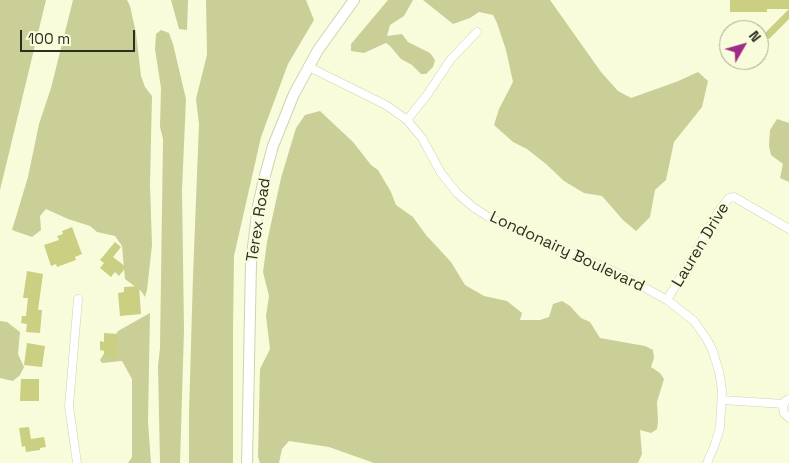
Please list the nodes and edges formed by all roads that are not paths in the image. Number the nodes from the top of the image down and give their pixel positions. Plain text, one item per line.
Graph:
1 (354, 0) edge
2 (477, 32) dead end
3 (308, 67) junction
4 (407, 120) junction
5 (789, 229) edge
6 (78, 299) dead end
7 (667, 300) junction
8 (722, 400) junction
9 (786, 401) edge
10 (789, 418) edge
11 (77, 463) edge
12 (247, 463) edge
13 (707, 463) edge

1 - 3 main road, Terex Road
2 - 4 street
3 - 4 street, Londonairy Boulevard
3 - 12 main road, Terex Road
4 - 7 street, Londonairy Boulevard
5 - 7 street, Lauren Drive
6 - 11 street
7 - 8 street, Londonairy Boulevard
8 - 9 street
8 - 13 street, Londonairy Boulevard
9 - 10 street

